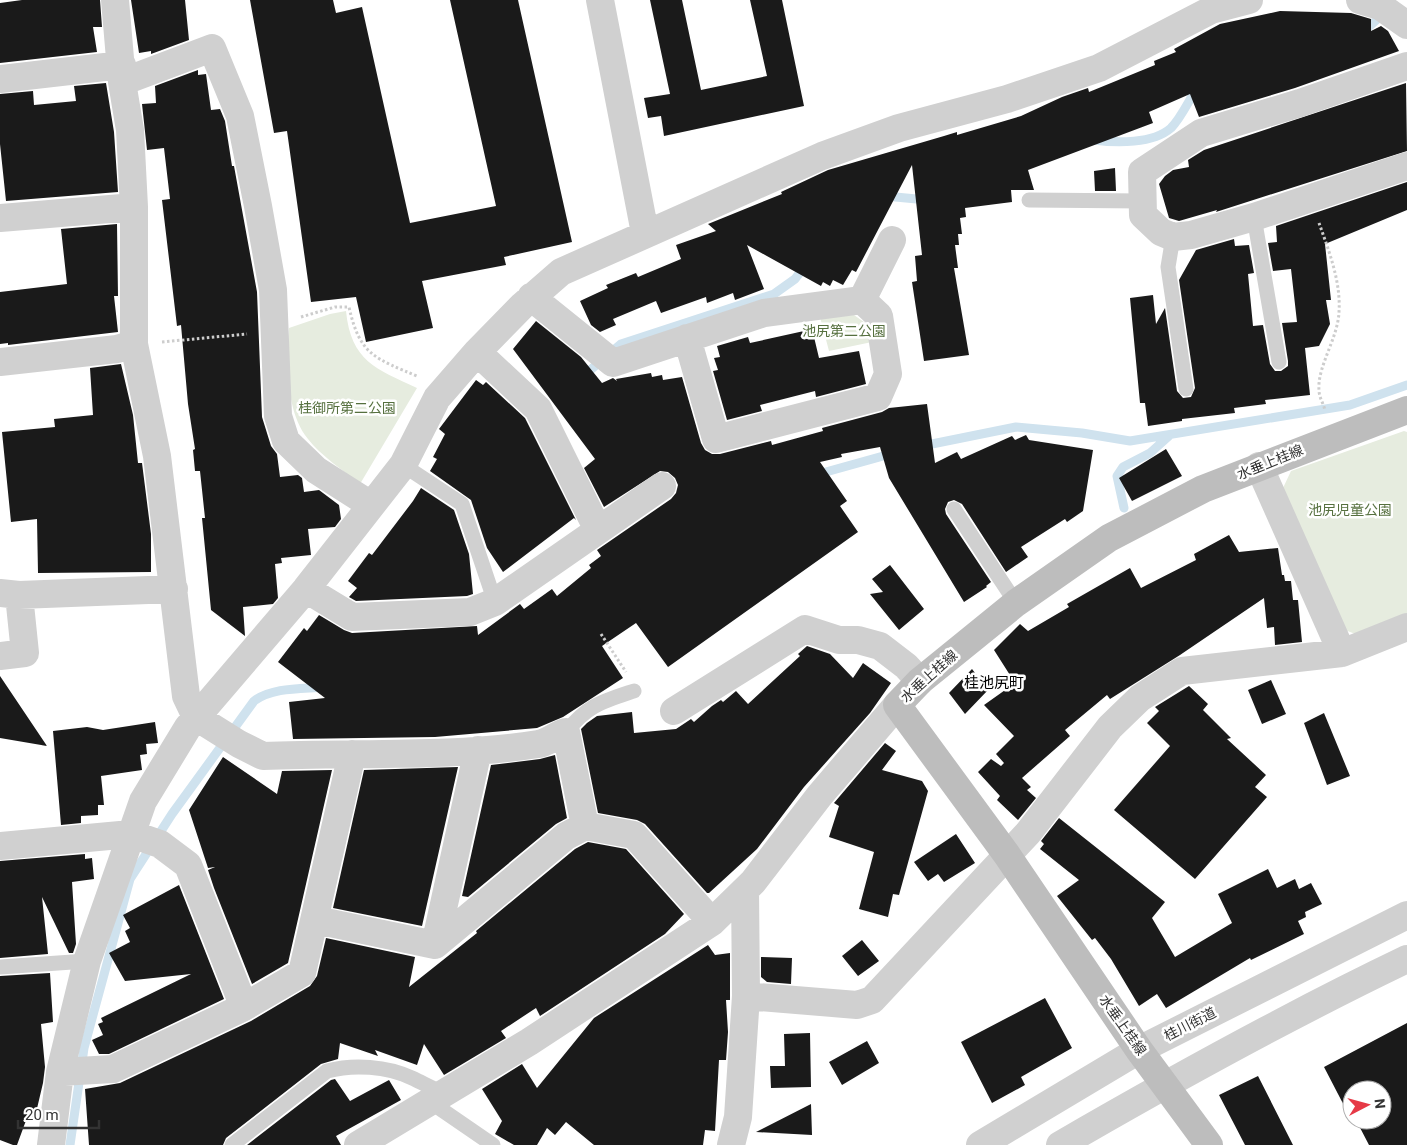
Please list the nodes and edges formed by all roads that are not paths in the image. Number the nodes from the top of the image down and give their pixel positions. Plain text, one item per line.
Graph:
1 (115, 0) edge
2 (600, 0) edge
3 (1249, 0) edge
4 (1360, 0) edge
5 (1407, 25) edge
6 (1407, 66) edge
7 (122, 74) junction
8 (0, 79) edge
9 (1407, 166) edge
10 (1029, 200) dead end
11 (1142, 201) junction
12 (134, 208) junction
13 (1254, 217) junction
14 (0, 218) edge
15 (645, 233) junction
16 (1173, 237) junction
17 (892, 240) dead end
18 (531, 297) junction
19 (862, 300) junction
20 (687, 338) junction
21 (134, 344) junction
22 (477, 352) junction
23 (0, 362) edge
24 (1279, 362) dead end
25 (1186, 389) dead end
26 (1407, 410) edge
27 (403, 465) junction
28 (1258, 466) junction
29 (662, 486) dead end
30 (371, 505) junction
31 (954, 509) dead end
32 (598, 530) junction
33 (174, 589) junction
34 (306, 589) junction
35 (9, 594) edge
36 (495, 602) junction
37 (1016, 603) junction
38 (1407, 627) edge
39 (1342, 654) junction
40 (0, 656) edge
41 (920, 681) junction
42 (634, 690) road end
43 (897, 705) junction
44 (674, 711) dead end
45 (196, 717) junction
46 (566, 732) junction
47 (478, 750) junction
48 (352, 754) junction
49 (585, 826) junction
50 (146, 839) junction
51 (0, 846) edge
52 (1007, 855) junction
53 (745, 890) junction
54 (1407, 915) edge
55 (316, 920) junction
56 (712, 922) junction
57 (435, 946) junction
58 (1407, 959) edge
59 (87, 961) junction
60 (0, 967) edge
61 (746, 996) junction
62 (244, 1007) junction
63 (1139, 1050) junction
64 (74, 1071) junction
65 (1166, 1083) junction
66 (437, 1097) junction
67 (51, 1145) edge
68 (232, 1145) edge
69 (358, 1145) edge
70 (493, 1145) edge
71 (731, 1145) edge
72 (980, 1145) edge
73 (1060, 1145) edge
74 (1209, 1145) edge

1 - 7 street
2 - 15 street
3 - 15 street
4 - 5 street
6 - 11 street
7 - 8 street
7 - 12 street
7 - 30 street
9 - 13 street
10 - 11 lane
11 - 16 street
12 - 14 street
12 - 21 street
13 - 16 street
13 - 24 lane
15 - 18 street
16 - 25 lane
17 - 19 street
18 - 20 street
18 - 22 street
19 - 20 street
19 - 20 street
21 - 23 street
21 - 33 street
22 - 27 street
22 - 32 street
26 - 28 main road, 水垂上桂線
27 - 30 street
27 - 36 lane
28 - 37 main road, 水垂上桂線
28 - 39 street
29 - 32 street
30 - 34 street
31 - 37 lane
32 - 36 street
33 - 35 street
33 - 45 street
34 - 36 street
34 - 45 street
35 - 40 street
37 - 41 main road, 水垂上桂線
38 - 39 street
39 - 52 street
41 - 43 main road, 水垂上桂線
41 - 44 street
42 - 46 lane
43 - 52 main road, 水垂上桂線
43 - 53 street
45 - 48 street
45 - 50 street
46 - 47 street
46 - 49 street
47 - 48 street
47 - 57 street
48 - 55 street
49 - 56 street
49 - 57 street
50 - 51 street
50 - 59 street
50 - 62 street
52 - 61 street
52 - 63 main road, 水垂上桂線
53 - 56 street
53 - 61 street
54 - 63 street, 桂川街道
55 - 57 street
55 - 62 street
56 - 66 street
58 - 65 street
59 - 60 lane
59 - 64 street
61 - 71 street
62 - 64 street
63 - 65 main road, 水垂上桂線
63 - 72 street, 桂川街道
64 - 67 street
65 - 73 street
65 - 74 main road, 水垂上桂線
66 - 68 lane
66 - 69 street
66 - 70 lane

